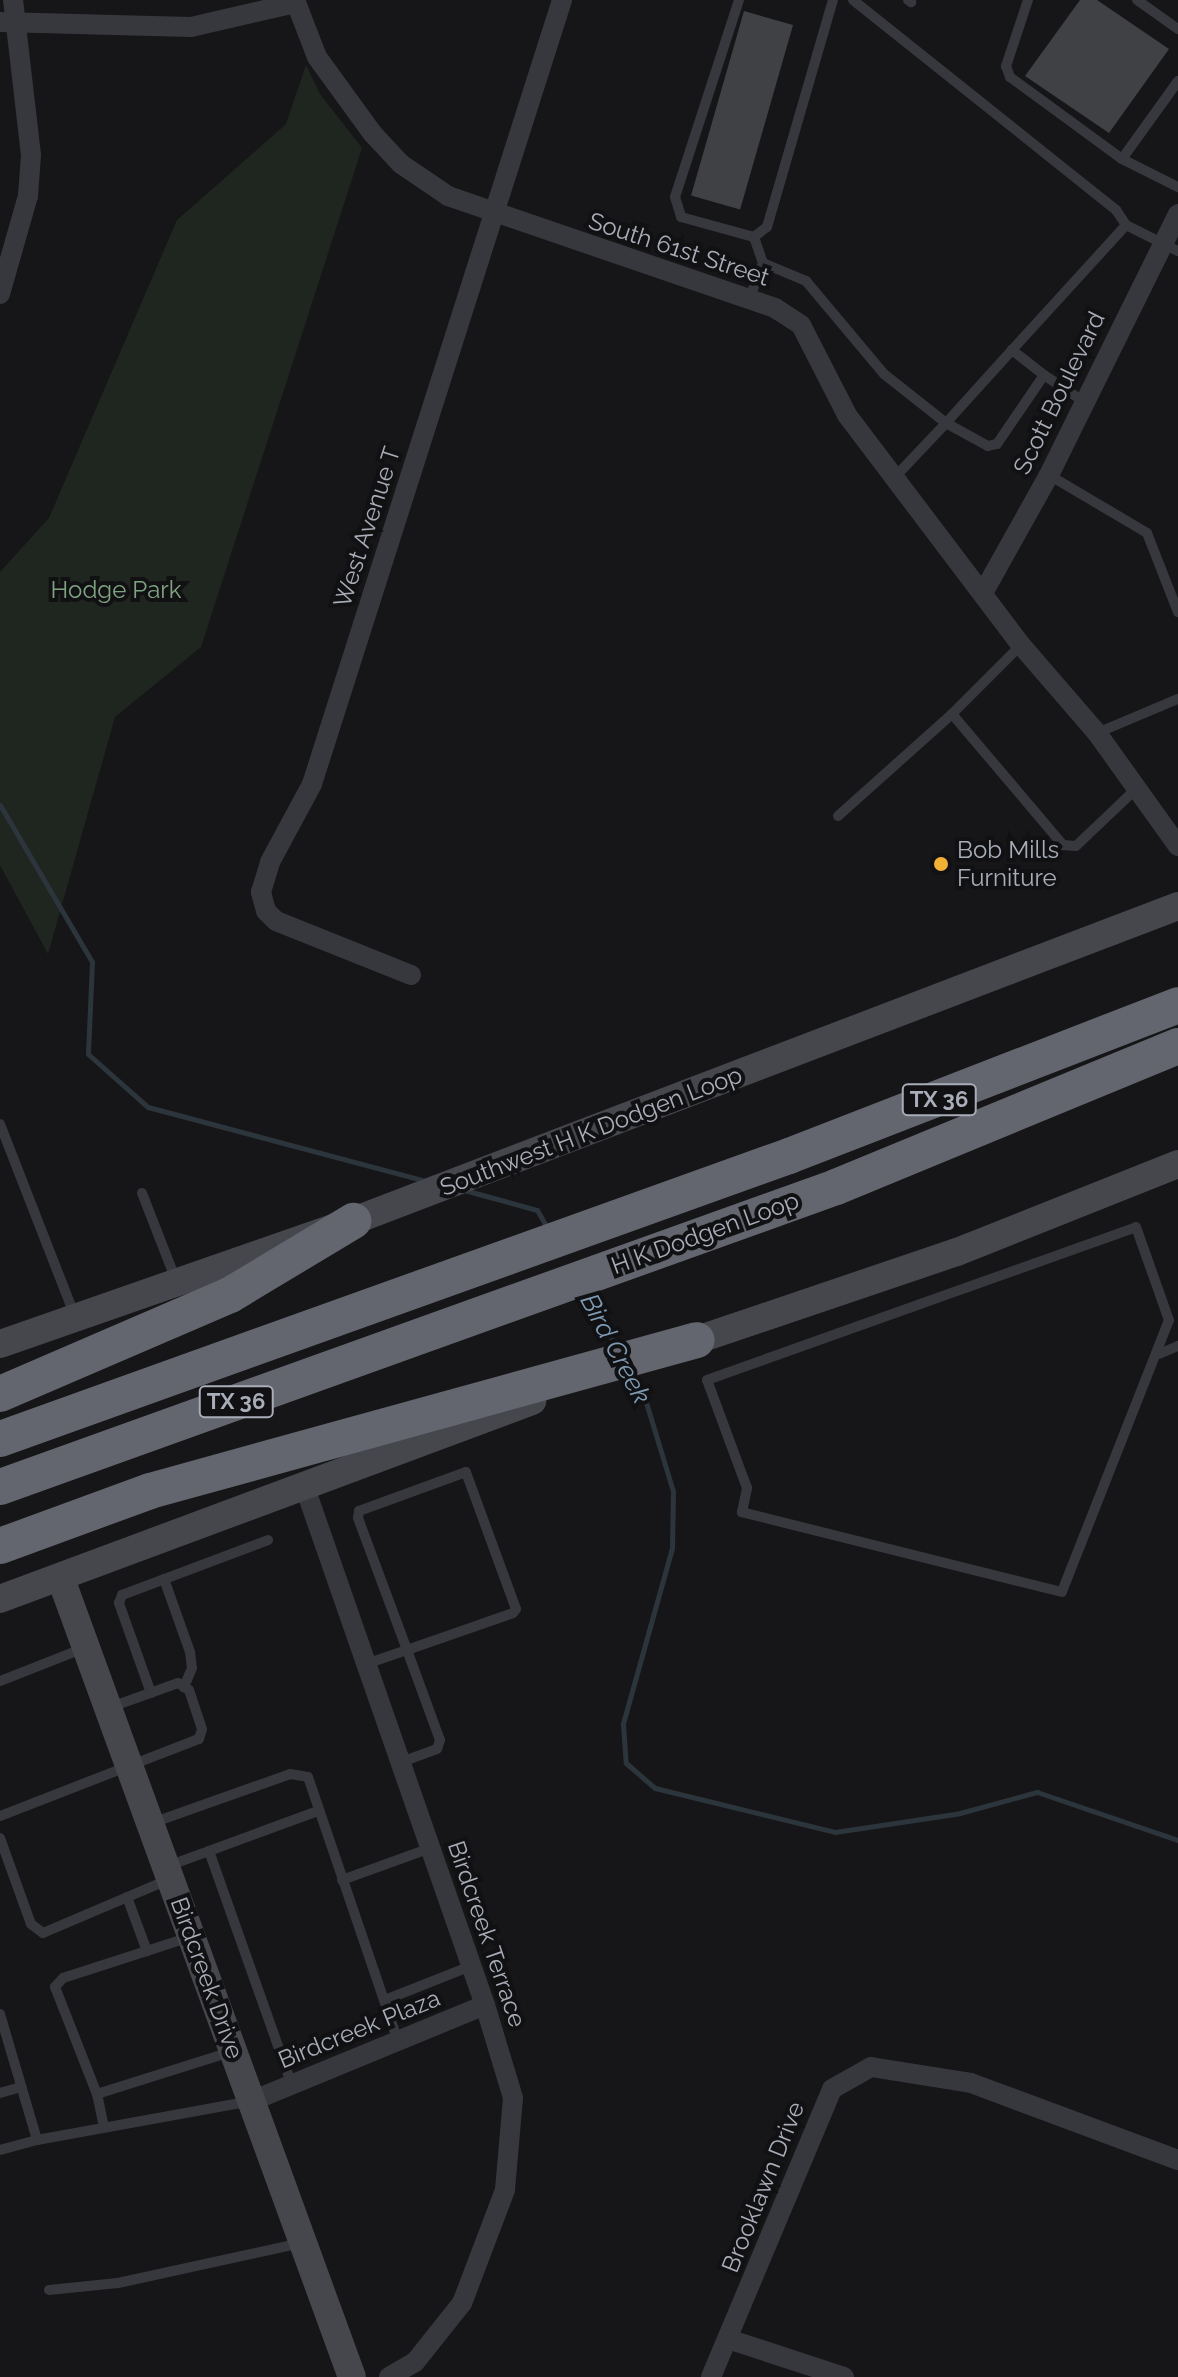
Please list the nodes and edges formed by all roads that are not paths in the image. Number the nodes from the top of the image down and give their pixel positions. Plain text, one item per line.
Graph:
1 (13, 0) edge
2 (562, 0) edge
3 (739, 0) edge
4 (833, 0) edge
5 (853, 0) edge
6 (1028, 0) edge
7 (1137, 0) edge
8 (295, 1) edge
9 (8, 23) edge
10 (1178, 29) edge
11 (1178, 81) edge
12 (1122, 159) junction
13 (1178, 187) edge
14 (1178, 214) edge
15 (494, 216) junction
16 (1126, 225) junction
17 (754, 237) junction
18 (1170, 248) edge
19 (763, 263) junction
20 (0, 294) edge
21 (749, 299) junction
22 (1012, 350) junction
23 (1044, 375) junction
24 (1083, 401) junction
25 (946, 423) junction
26 (1049, 475) junction
27 (895, 477) junction
28 (983, 593) junction
29 (1178, 612) edge
30 (1021, 645) junction
31 (1178, 699) edge
32 (952, 714) junction
33 (1097, 733) junction
34 (1137, 788) junction
35 (838, 816) dead end
36 (1178, 846) edge
37 (1178, 906) edge
38 (411, 975) dead end
39 (1178, 1005) edge
40 (1178, 1046) edge
41 (0, 1124) edge
42 (1178, 1164) edge
43 (142, 1193) dead end
44 (353, 1221) junction
45 (177, 1282) junction
46 (76, 1318) junction
47 (697, 1340) joint
48 (0, 1344) edge
49 (1178, 1346) edge
50 (1159, 1354) junction
51 (0, 1394) edge
52 (512, 1399) junction
53 (0, 1439) edge
54 (304, 1485) junction
55 (0, 1487) edge
56 (268, 1540) dead end
57 (0, 1546) edge
58 (61, 1579) junction
59 (164, 1579) junction
60 (0, 1599) edge
61 (86, 1647) junction
62 (407, 1650) junction
63 (366, 1664) junction
64 (0, 1681) edge
65 (184, 1687) junction
66 (151, 1693) junction
67 (108, 1708) junction
68 (401, 1762) junction
69 (130, 1768) junction
70 (318, 1811) junction
71 (0, 1816) edge
72 (151, 1824) junction
73 (0, 1838) edge
74 (431, 1848) junction
75 (209, 1851) junction
76 (168, 1872) junction
77 (342, 1880) junction
78 (127, 1897) junction
79 (192, 1937) junction
80 (147, 1951) junction
81 (471, 1966) junction
82 (385, 2000) junction
83 (485, 2005) junction
84 (0, 2014) edge
85 (398, 2041) junction
86 (5, 2047) edge
87 (233, 2051) junction
88 (292, 2085) junction
89 (21, 2087) junction
90 (0, 2093) edge
91 (97, 2094) junction
92 (252, 2101) junction
93 (104, 2127) junction
94 (37, 2140) junction
95 (0, 2150) edge
96 (1178, 2160) edge
97 (304, 2243) junction
98 (49, 2290) dead end
99 (728, 2339) junction
100 (352, 2377) edge
101 (389, 2377) edge
102 (711, 2377) edge
103 (844, 2377) edge

1 - 9 street
2 - 15 street, West Avenue T
3 - 17 lane
4 - 17 lane
5 - 16 lane
6 - 12 lane
7 - 10 lane
8 - 9 street, South 61st Street
8 - 15 street, South 61st Street
9 - 20 street
11 - 12 lane
12 - 13 lane
14 - 18 street, Scott Boulevard
15 - 21 street, South 61st Street
15 - 38 street, West Avenue T
16 - 18 lane
16 - 22 lane
17 - 19 lane
18 - 24 street, Scott Boulevard
19 - 21 lane
19 - 25 lane
21 - 27 street, South 61st Street
22 - 23 lane
22 - 25 lane
23 - 24 lane
23 - 25 lane
24 - 26 street, Scott Boulevard
25 - 27 lane
26 - 28 street, Scott Boulevard
26 - 29 lane
27 - 28 street, South 61st Street
28 - 30 street, South 61st Street
30 - 32 lane
30 - 33 street, South 61st Street
31 - 33 lane
32 - 34 lane
32 - 35 lane
33 - 34 street, South 61st Street
34 - 36 street, South 61st Street
37 - 44 main road, Southwest H K Dodgen Loop
39 - 53 highway, H K Dodgen Loop / TX 36
40 - 55 highway, H K Dodgen Loop / TX 36
41 - 46 lane
42 - 47 main road
43 - 45 lane
44 - 45 main road, Southwest H K Dodgen Loop
44 - 51 highway
45 - 46 main road, Southwest H K Dodgen Loop
46 - 48 main road, Southwest H K Dodgen Loop
47 - 52 highway
49 - 50 lane
50 - 50 lane
52 - 54 main road
52 - 57 highway
54 - 58 main road
54 - 63 street, Birdcreek Terrace
56 - 59 lane
58 - 60 main road
58 - 61 main road, Birdcreek Drive
59 - 65 lane
59 - 66 lane
61 - 64 lane
61 - 67 main road, Birdcreek Drive
62 - 62 lane
62 - 63 lane
62 - 68 lane
63 - 68 street, Birdcreek Terrace
65 - 66 lane
65 - 69 lane
66 - 67 lane
67 - 69 main road, Birdcreek Drive
68 - 74 street, Birdcreek Terrace
69 - 71 lane
69 - 72 main road, Birdcreek Drive
70 - 72 lane
70 - 75 lane
70 - 77 lane
72 - 76 main road, Birdcreek Drive
73 - 78 lane
74 - 77 lane
74 - 81 street, Birdcreek Terrace
75 - 76 lane
75 - 88 lane
76 - 78 lane
76 - 79 main road, Birdcreek Drive
77 - 82 lane
78 - 80 lane
79 - 80 lane
79 - 87 main road, Birdcreek Drive
80 - 91 lane
81 - 82 lane
81 - 83 street, Birdcreek Terrace
82 - 85 lane
83 - 85 street, Birdcreek Plaza
83 - 101 street, Birdcreek Terrace
84 - 86 lane
85 - 88 street, Birdcreek Plaza
86 - 89 lane
87 - 91 lane
87 - 92 main road, Birdcreek Drive
88 - 92 street, Birdcreek Plaza
89 - 90 lane
89 - 94 lane
91 - 93 lane
92 - 93 lane
92 - 97 main road, Birdcreek Drive
93 - 94 lane
94 - 95 lane
96 - 99 street, Brooklawn Drive
97 - 98 lane
97 - 100 main road, Birdcreek Drive
99 - 102 street, Brooklawn Drive
99 - 103 street

